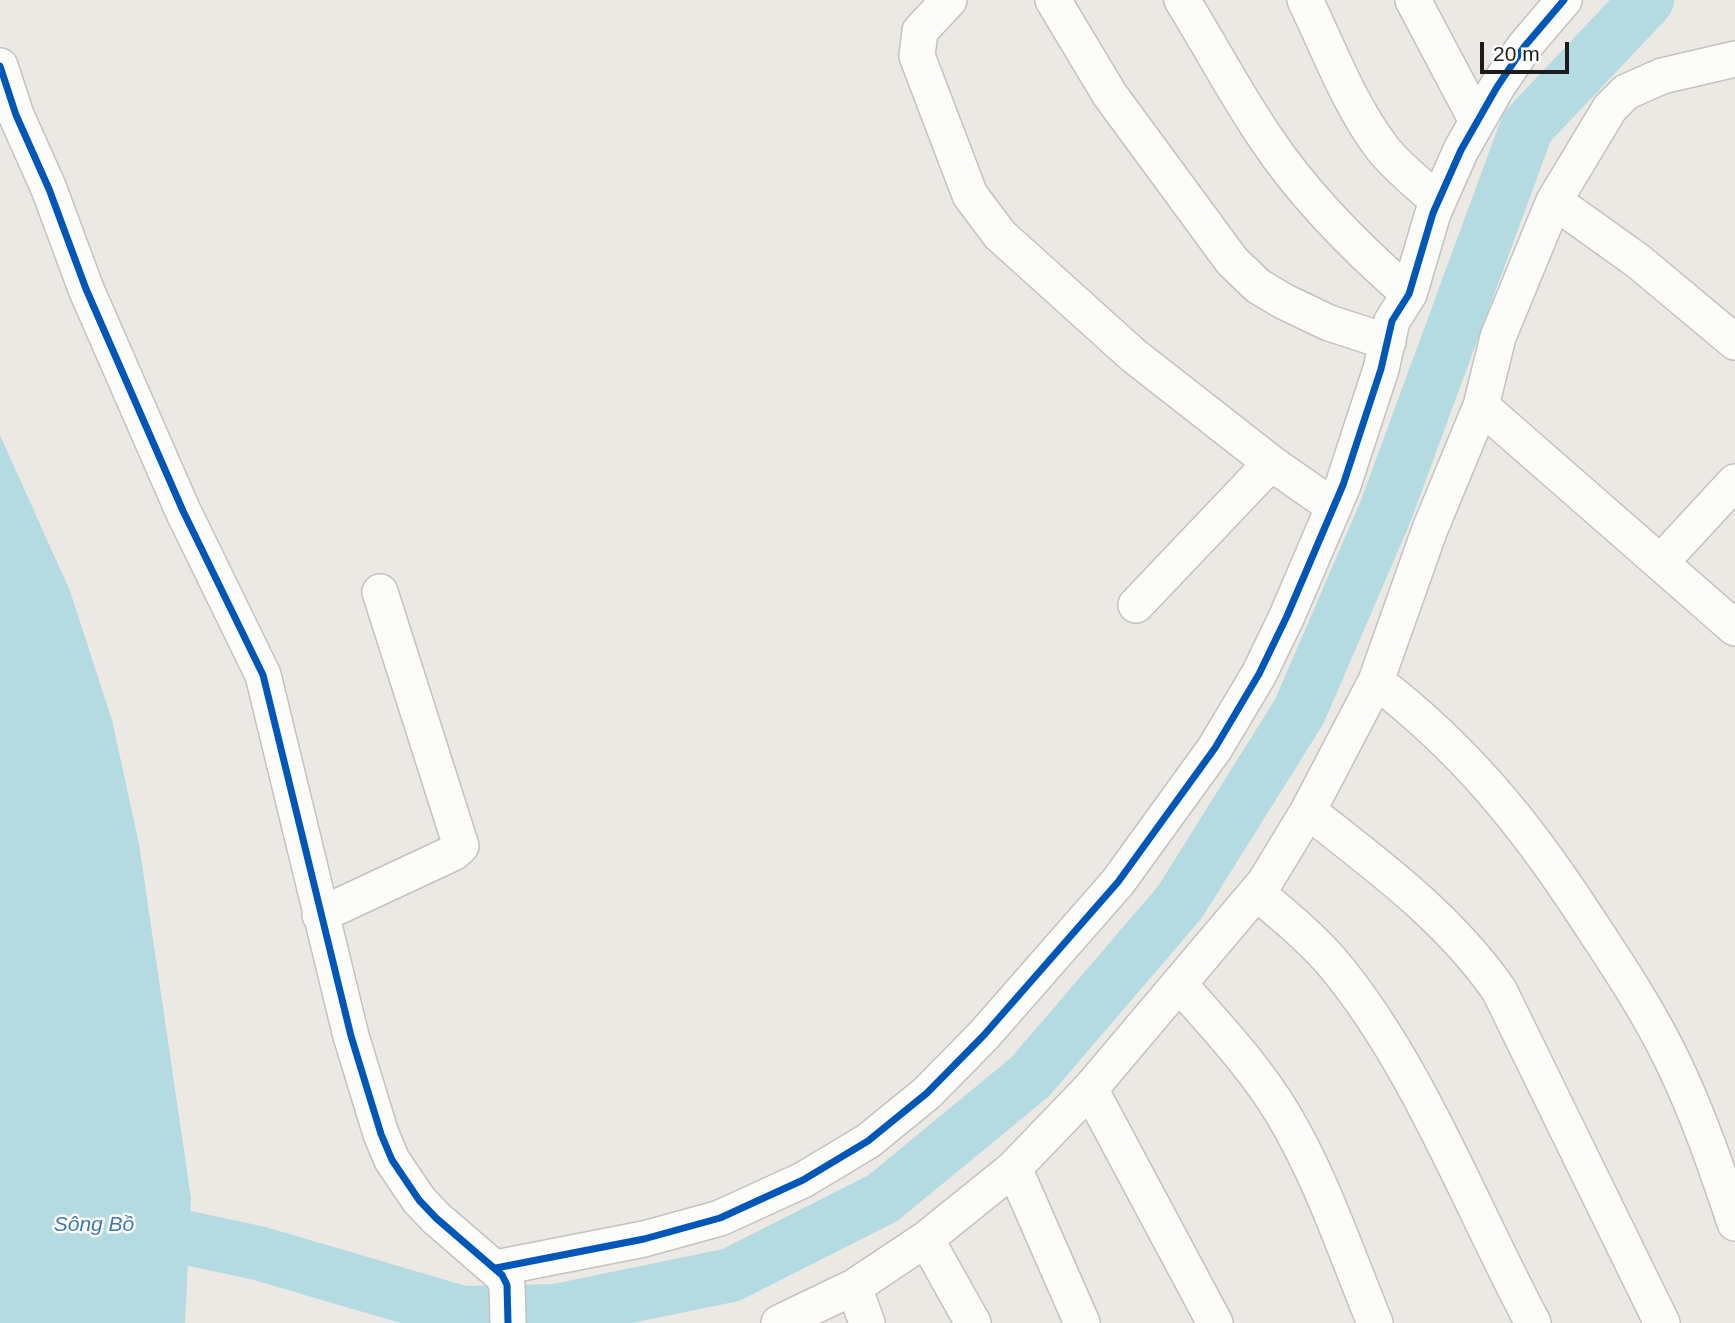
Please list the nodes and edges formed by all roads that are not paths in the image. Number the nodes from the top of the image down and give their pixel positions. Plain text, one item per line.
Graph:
1 (949, 0) edge
2 (1053, 0) edge
3 (1182, 0) edge
4 (1305, 0) edge
5 (1413, 0) edge
6 (1564, 0) edge
7 (1735, 60) edge
8 (0, 66) edge
9 (1477, 121) junction
10 (1438, 201) junction
11 (1554, 201) junction
12 (1409, 294) junction
13 (1388, 342) junction
14 (1735, 342) edge
15 (1480, 406) junction
16 (1271, 463) junction
17 (1735, 482) edge
18 (1334, 507) junction
19 (1662, 561) junction
20 (380, 592) dead end
21 (1136, 605) dead end
22 (1735, 628) edge
23 (1376, 681) junction
24 (1308, 811) junction
25 (1256, 893) junction
26 (320, 915) junction
27 (1180, 985) junction
28 (1090, 1089) junction
29 (1014, 1168) junction
30 (1735, 1223) edge
31 (926, 1239) junction
32 (502, 1277) junction
33 (854, 1287) junction
34 (508, 1323) edge
35 (779, 1323) edge
36 (867, 1323) edge
37 (974, 1323) edge
38 (1082, 1323) edge
39 (1215, 1323) edge
40 (1375, 1323) edge
41 (1533, 1323) edge
42 (1662, 1323) edge

1 - 16 street
2 - 13 street
3 - 12 street
4 - 10 street
5 - 9 street
6 - 9 street
7 - 11 street
8 - 26 street
9 - 10 street
10 - 12 street
11 - 14 street
11 - 15 street
12 - 13 street
13 - 18 street
15 - 19 street
15 - 23 street
16 - 18 street
16 - 21 street
17 - 19 street
18 - 32 street
19 - 22 street
20 - 26 street
23 - 24 street
23 - 30 street
24 - 25 street
24 - 42 street
25 - 27 street
25 - 41 street
26 - 32 street
27 - 28 street
27 - 40 street
28 - 29 street
28 - 39 street
29 - 31 street
29 - 38 street
31 - 33 street
31 - 37 street
32 - 34 street
33 - 35 street
33 - 36 street

